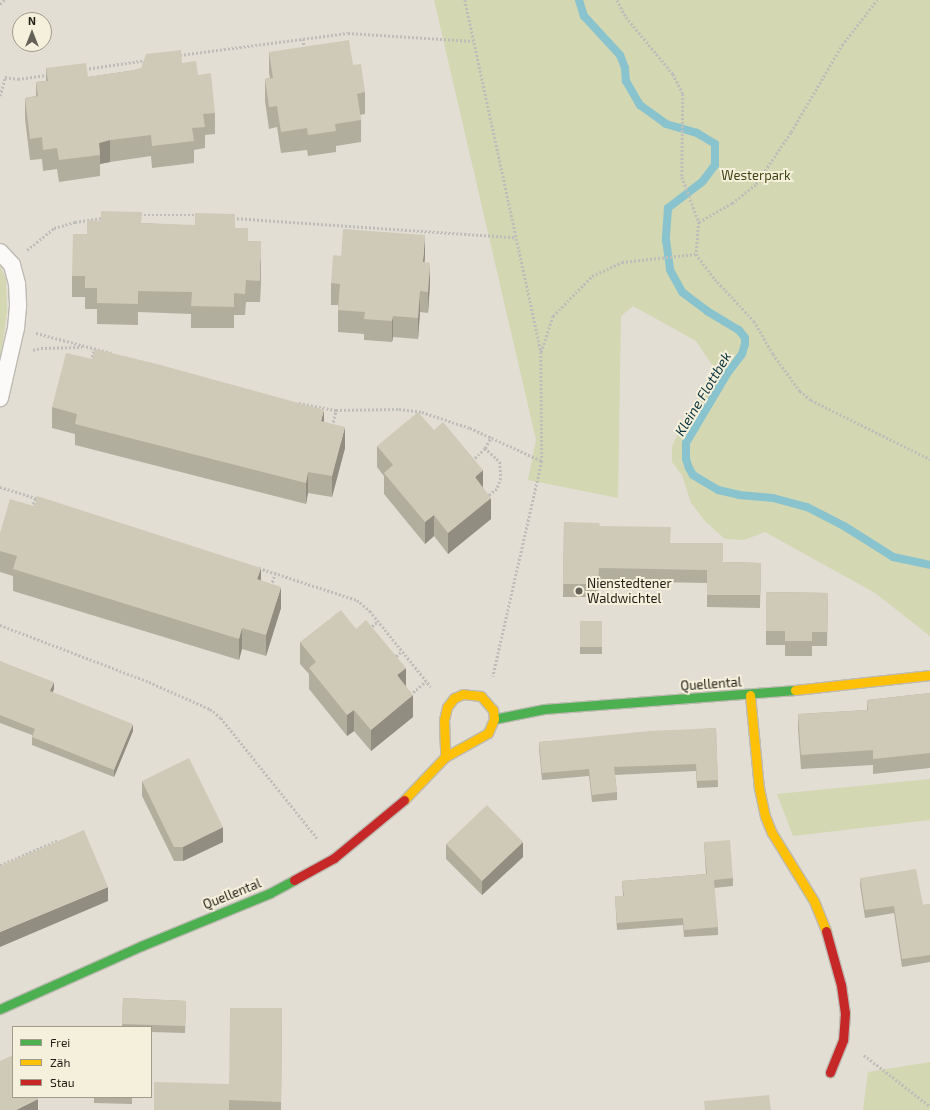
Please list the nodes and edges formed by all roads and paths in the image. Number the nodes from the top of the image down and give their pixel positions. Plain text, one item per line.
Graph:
1 (4, 0) edge
2 (465, 0) edge
3 (617, 0) edge
4 (877, 0) edge
5 (0, 4) edge
6 (303, 39) junction
7 (473, 41) junction
8 (305, 53) edge
9 (174, 56) edge
10 (152, 59) edge
11 (144, 60) junction
12 (145, 68) edge
13 (77, 70) edge
14 (55, 74) edge
15 (0, 75) edge
16 (5, 77) junction
17 (0, 96) edge
18 (135, 215) edge
19 (200, 216) edge
20 (105, 218) edge
21 (231, 218) edge
22 (699, 222) junction
23 (385, 228) junction
24 (385, 234) edge
25 (514, 237) junction
26 (0, 252) edge
27 (696, 254) junction
28 (12, 265) junction
29 (16, 328) junction
30 (86, 347) junction
31 (94, 348) junction
32 (30, 352) dead end
33 (541, 352) junction
34 (116, 354) edge
35 (90, 364) edge
36 (0, 398) edge
37 (292, 401) edge
38 (298, 403) junction
39 (297, 410) edge
40 (336, 410) junction
41 (449, 421) junction
42 (448, 426) edge
43 (331, 430) edge
44 (491, 437) junction
45 (485, 448) junction
46 (930, 459) edge
47 (542, 461) junction
48 (469, 463) edge
49 (0, 487) edge
50 (35, 498) junction
51 (485, 499) edge
52 (42, 500) edge
53 (31, 512) edge
54 (253, 566) edge
55 (275, 573) junction
56 (270, 588) edge
57 (378, 621) junction
58 (0, 625) edge
59 (367, 630) edge
60 (402, 651) junction
61 (391, 660) edge
62 (930, 675) edge
63 (492, 679) dead end
64 (426, 681) junction
65 (436, 693) dead end
66 (750, 695) junction
67 (406, 698) edge
68 (494, 719) junction
69 (445, 757) junction
70 (58, 840) edge
71 (321, 842) dead end
72 (0, 865) edge
73 (0, 1009) edge
74 (843, 1040) junction
75 (830, 1073) dead end
76 (930, 1106) edge

1 - 5 path
2 - 7 path
3 - 22 path
4 - 22 path
6 - 7 path
6 - 8 path
6 - 9 path
7 - 25 path
10 - 11 path
11 - 12 path
11 - 13 path
14 - 16 path
15 - 16 path
16 - 17 path
18 - 19 path
20 - 28 path
21 - 23 path
22 - 27 path
23 - 24 path
23 - 25 path
25 - 33 path
26 - 28 lane
27 - 33 path
27 - 46 path
28 - 29 lane
29 - 30 path
29 - 36 lane
30 - 31 path
30 - 32 path
31 - 34 path
31 - 35 path
33 - 47 path
37 - 38 path
38 - 39 path
38 - 40 path
40 - 41 path
40 - 43 path
41 - 42 path
41 - 44 path
44 - 45 path
44 - 47 path
45 - 48 path
45 - 51 path
47 - 63 path
49 - 50 path
50 - 52 path
50 - 53 path
54 - 55 path
55 - 56 path
55 - 57 path
57 - 59 path
57 - 60 path
58 - 71 path
60 - 61 path
60 - 64 path
62 - 66 street, Quellental
64 - 65 path
64 - 67 path
66 - 68 street, Quellental
66 - 74 street
68 - 69 street, Quellental
68 - 69 street
69 - 73 street, Quellental
70 - 72 path
74 - 75 street
74 - 76 path

